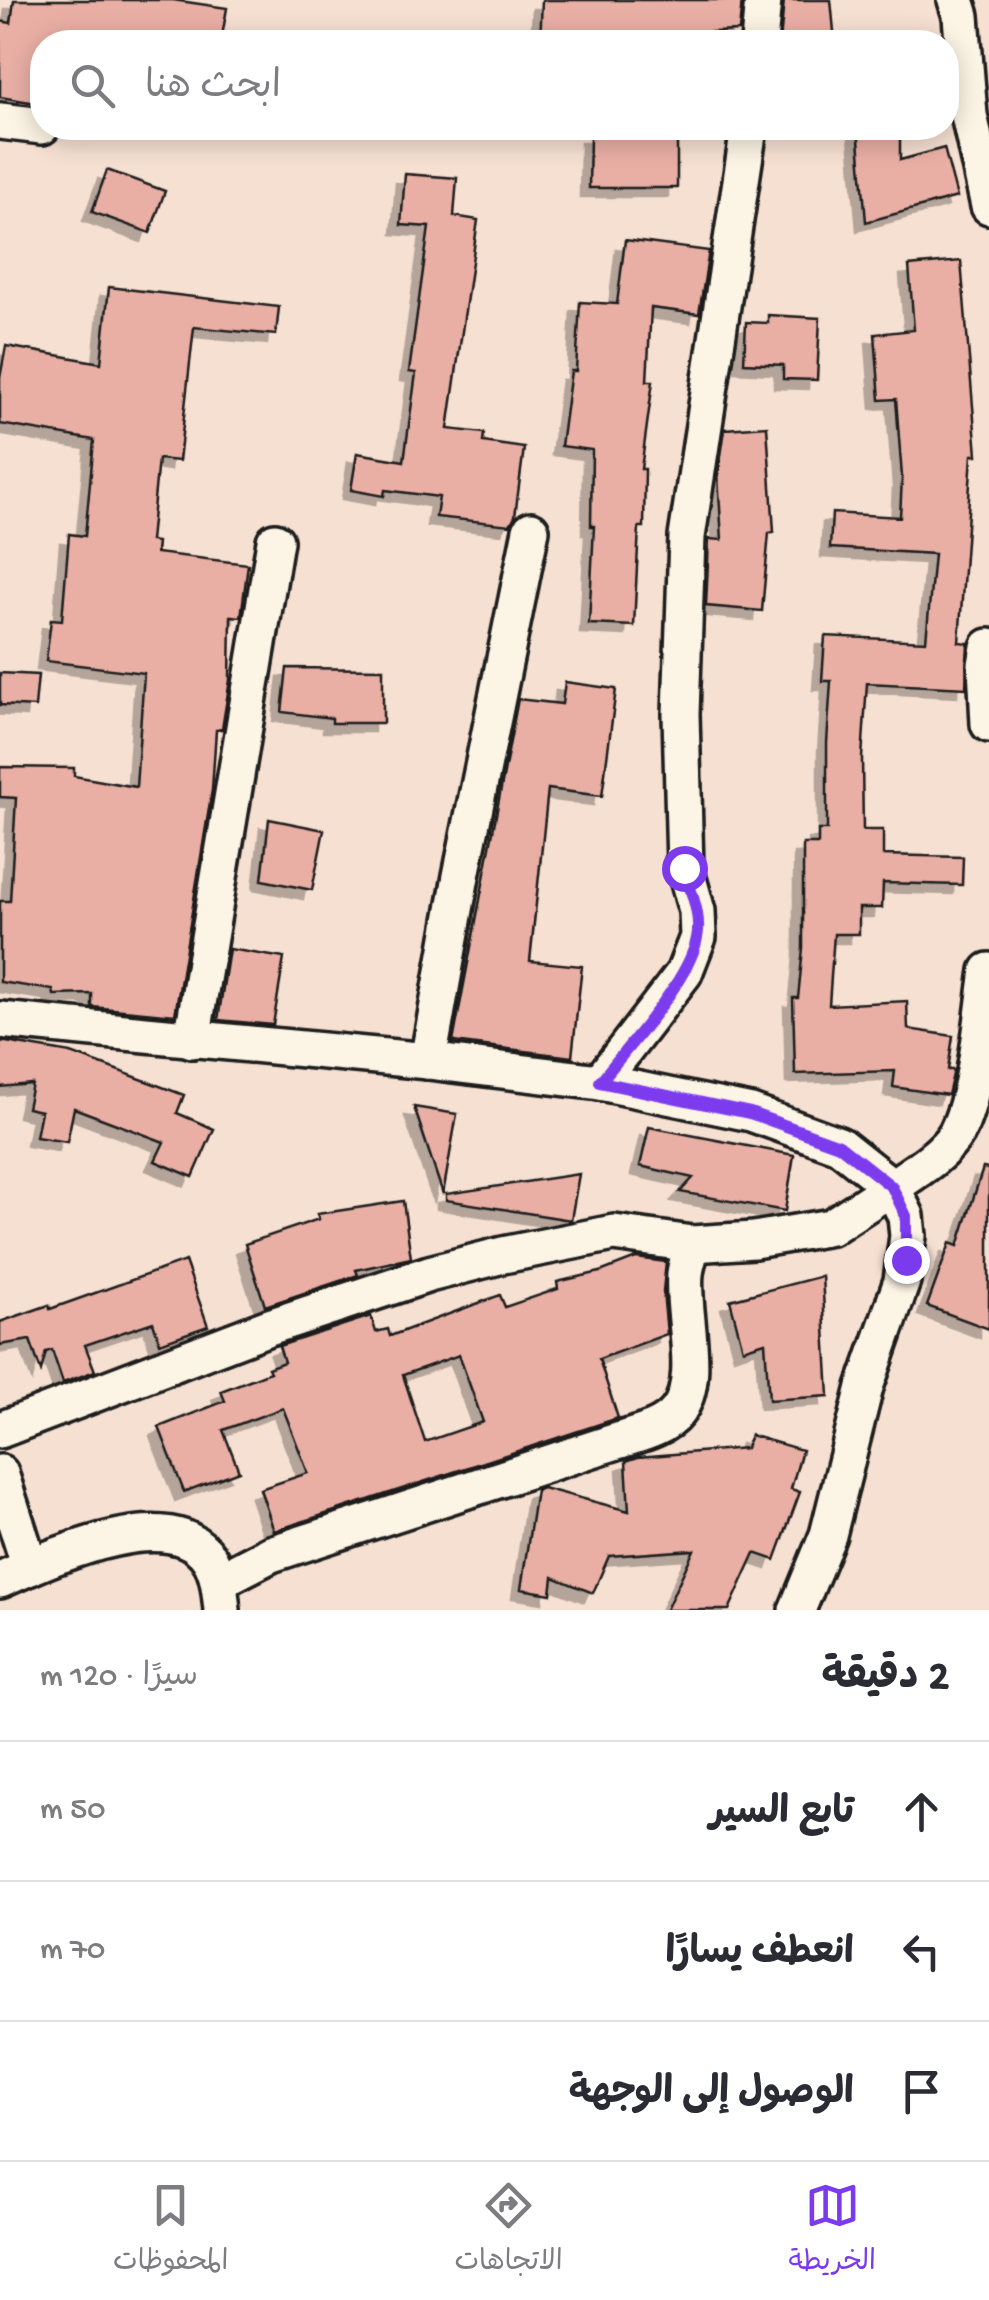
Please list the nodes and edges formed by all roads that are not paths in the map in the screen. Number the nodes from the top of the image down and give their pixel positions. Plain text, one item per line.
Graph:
1 (763, 0) edge
2 (956, 0) edge
3 (760, 30) edge
4 (0, 121) edge
5 (30, 125) edge
6 (747, 140) edge
7 (989, 206) edge
8 (531, 530) dead end
9 (275, 541) dead end
10 (989, 647) edge
11 (989, 724) edge
12 (989, 971) edge
13 (0, 1020) edge
14 (192, 1040) junction
15 (428, 1061) junction
16 (600, 1082) junction
17 (892, 1187) junction
18 (692, 1244) junction
19 (0, 1430) edge
20 (0, 1473) edge
21 (15, 1574) edge
22 (220, 1596) edge
23 (797, 1610) edge

1 - 3 street
2 - 7 street
4 - 5 street
6 - 16 street
8 - 15 street
9 - 14 street
10 - 11 street
12 - 17 street
13 - 14 street
14 - 15 street
15 - 16 street
16 - 17 street
17 - 18 street
17 - 23 street
18 - 19 street
18 - 22 street
20 - 21 street
21 - 22 street

